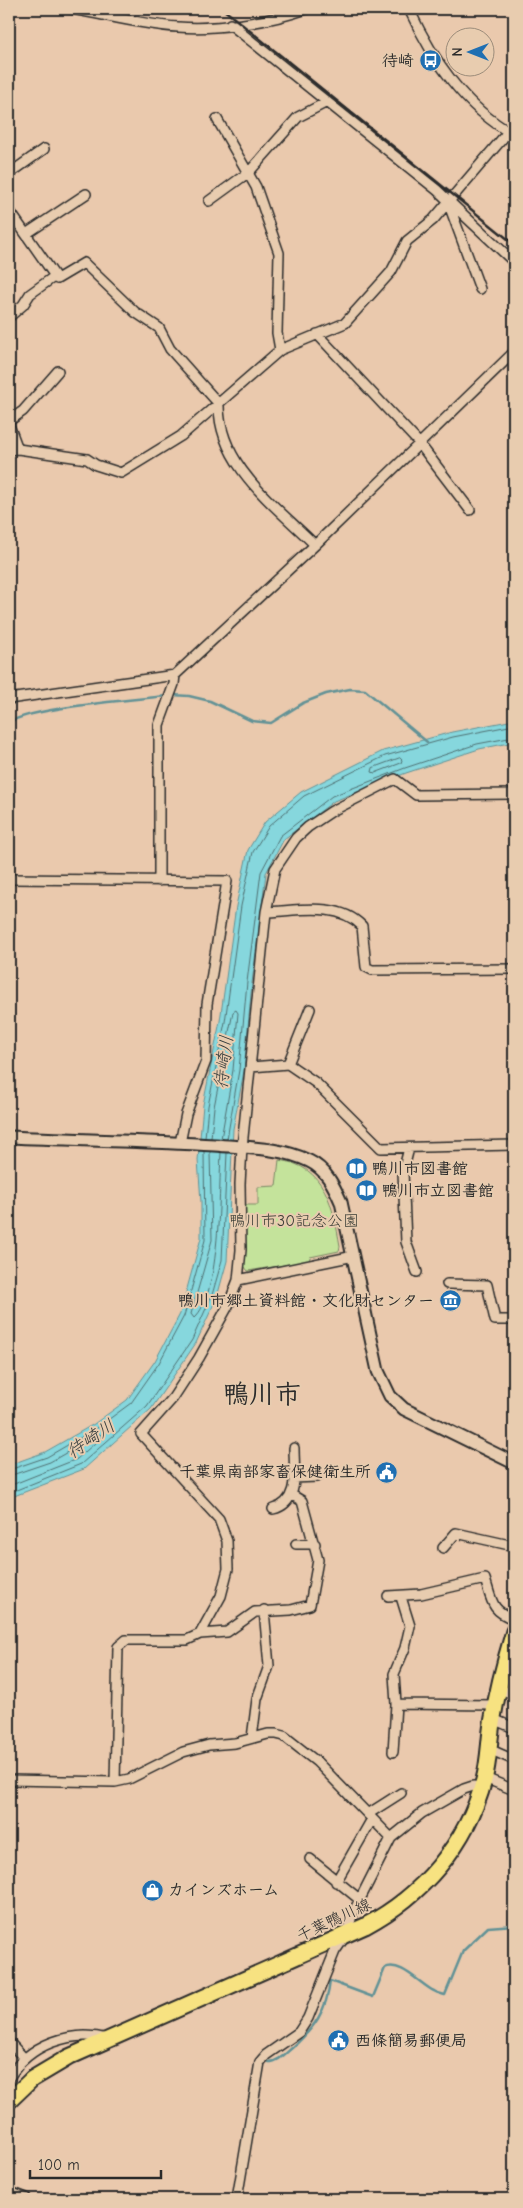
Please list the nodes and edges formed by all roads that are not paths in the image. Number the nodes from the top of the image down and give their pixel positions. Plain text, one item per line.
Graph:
1 (72, 9) edge
2 (306, 9) edge
3 (409, 9) edge
4 (230, 24) junction
5 (327, 102) junction
6 (217, 119) dead end
7 (511, 133) edge
8 (44, 149) dead end
9 (249, 172) junction
10 (9, 174) edge
11 (86, 194) dead end
12 (209, 201) dead end
13 (448, 202) junction
14 (9, 210) edge
15 (26, 234) junction
16 (514, 262) edge
17 (55, 276) junction
18 (480, 289) dead end
19 (11, 312) edge
20 (317, 334) junction
21 (280, 350) junction
22 (514, 352) edge
23 (58, 371) dead end
24 (219, 404) junction
25 (9, 421) edge
26 (9, 426) edge
27 (420, 443) junction
28 (13, 449) edge
29 (470, 510) dead end
30 (315, 545) junction
31 (174, 680) junction
32 (9, 699) edge
33 (514, 794) edge
34 (9, 879) edge
35 (158, 881) junction
36 (266, 912) junction
37 (514, 968) edge
38 (310, 1008) dead end
39 (288, 1064) junction
40 (251, 1067) junction
41 (9, 1137) edge
42 (182, 1143) junction
43 (514, 1145) edge
44 (241, 1147) junction
45 (409, 1148) junction
46 (354, 1256) junction
47 (417, 1272) dead end
48 (238, 1280) junction
49 (447, 1284) dead end
50 (514, 1320) edge
51 (294, 1448) dead end
52 (514, 1463) edge
53 (318, 1477) dead end
54 (294, 1478) junction
55 (292, 1495) junction
56 (273, 1509) dead end
57 (296, 1544) dead end
58 (315, 1544) junction
59 (514, 1546) edge
60 (443, 1548) dead end
61 (388, 1596) dead end
62 (401, 1597) junction
63 (264, 1610) junction
64 (514, 1619) edge
65 (514, 1631) edge
66 (200, 1634) junction
67 (511, 1656) edge
68 (499, 1688) junction
69 (514, 1694) edge
70 (396, 1704) junction
71 (494, 1712) junction
72 (514, 1728) edge
73 (252, 1738) junction
74 (490, 1749) junction
75 (393, 1752) dead end
76 (514, 1760) edge
77 (9, 1780) edge
78 (115, 1782) junction
79 (484, 1783) junction
80 (514, 1790) edge
81 (401, 1793) dead end
82 (370, 1817) junction
83 (391, 1838) junction
84 (310, 1859) dead end
85 (336, 1882) junction
86 (359, 1899) junction
87 (346, 1935) junction
88 (108, 2039) junction
89 (9, 2042) edge
90 (24, 2057) junction
91 (9, 2078) edge
92 (9, 2101) edge
93 (9, 2192) edge
94 (25, 2199) edge
95 (237, 2199) edge

1 - 4 street
2 - 4 street
3 - 7 street
4 - 5 street
5 - 9 street
5 - 13 street
6 - 9 street
7 - 13 street
8 - 10 street
9 - 12 street
9 - 21 street
11 - 15 street
13 - 16 street
13 - 18 street
13 - 20 street
14 - 15 street
15 - 17 street
17 - 19 street
17 - 24 street
20 - 21 street
20 - 27 street
21 - 24 street
22 - 27 street
23 - 25 street
24 - 28 street
24 - 30 street
26 - 28 street
27 - 29 street
27 - 30 street
30 - 31 street
31 - 32 street
31 - 35 street
33 - 36 street
34 - 35 street
35 - 42 street
36 - 37 street
36 - 40 street
38 - 39 street
39 - 40 street
39 - 45 street
40 - 44 street
41 - 42 street
42 - 44 street
43 - 45 street
44 - 46 street
44 - 48 street
45 - 47 street
46 - 48 street
46 - 52 street
48 - 66 street
49 - 50 street
51 - 54 street
53 - 54 street
54 - 55 street
55 - 56 street
55 - 58 street
57 - 58 street
58 - 63 street
59 - 60 street
61 - 62 street
62 - 64 street
62 - 70 street
63 - 66 street
63 - 73 street
65 - 67 main road, 千葉鴨川線
66 - 78 street
67 - 68 main road, 千葉鴨川線
68 - 69 street
68 - 71 main road, 千葉鴨川線
70 - 71 street
70 - 75 street
71 - 72 street
71 - 74 main road, 千葉鴨川線
73 - 78 street
73 - 82 street
74 - 76 street
74 - 79 main road, 千葉鴨川線
77 - 78 street
79 - 80 street
79 - 83 street
79 - 87 main road, 千葉鴨川線
81 - 82 street
82 - 83 street
82 - 85 street
83 - 86 street
84 - 85 street
85 - 86 street
86 - 87 street
87 - 88 main road, 千葉鴨川線
87 - 95 street
88 - 90 street
88 - 92 main road, 千葉鴨川線
89 - 90 street
90 - 91 street
93 - 94 street

